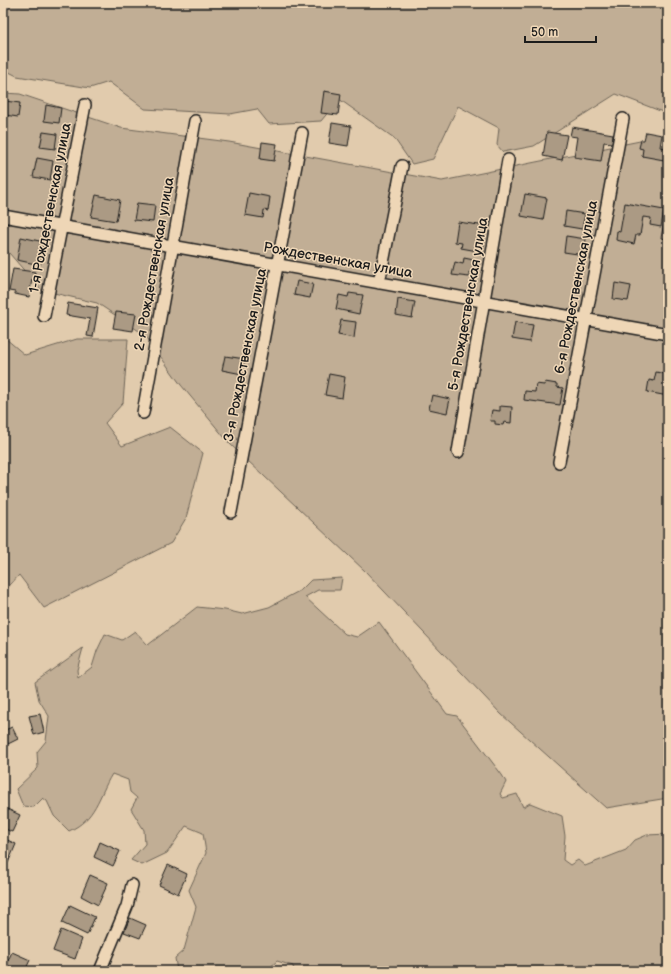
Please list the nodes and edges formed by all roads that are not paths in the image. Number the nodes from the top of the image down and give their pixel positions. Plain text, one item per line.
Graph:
1 (85, 105) dead end
2 (623, 119) dead end
3 (195, 121) dead end
4 (302, 133) dead end
5 (508, 160) dead end
6 (402, 166) dead end
7 (3, 216) edge
8 (62, 226) junction
9 (173, 246) junction
10 (277, 265) junction
11 (379, 283) junction
12 (484, 301) junction
13 (44, 316) dead end
14 (586, 319) junction
15 (668, 334) edge
16 (143, 413) dead end
17 (458, 452) dead end
18 (559, 462) dead end
19 (231, 512) dead end
20 (132, 885) dead end
21 (100, 971) edge

1 - 8 street, 1-я Рождественская улица
2 - 14 street, 6-я Рождественская улица
3 - 9 street, 2-я Рождественская улица
4 - 10 street, 3-я Рождественская улица
5 - 12 street, 5-я Рождественская улица
6 - 11 street
7 - 8 street, Рождественская улица
8 - 9 street, Рождественская улица
8 - 13 street, 1-я Рождественская улица
9 - 10 street, Рождественская улица
9 - 16 street, 2-я Рождественская улица
10 - 11 street, Рождественская улица
10 - 19 street, 3-я Рождественская улица
11 - 12 street, Рождественская улица
12 - 14 street, Рождественская улица
12 - 17 street, 5-я Рождественская улица
14 - 15 street, Рождественская улица
14 - 18 street, 6-я Рождественская улица
20 - 21 street

